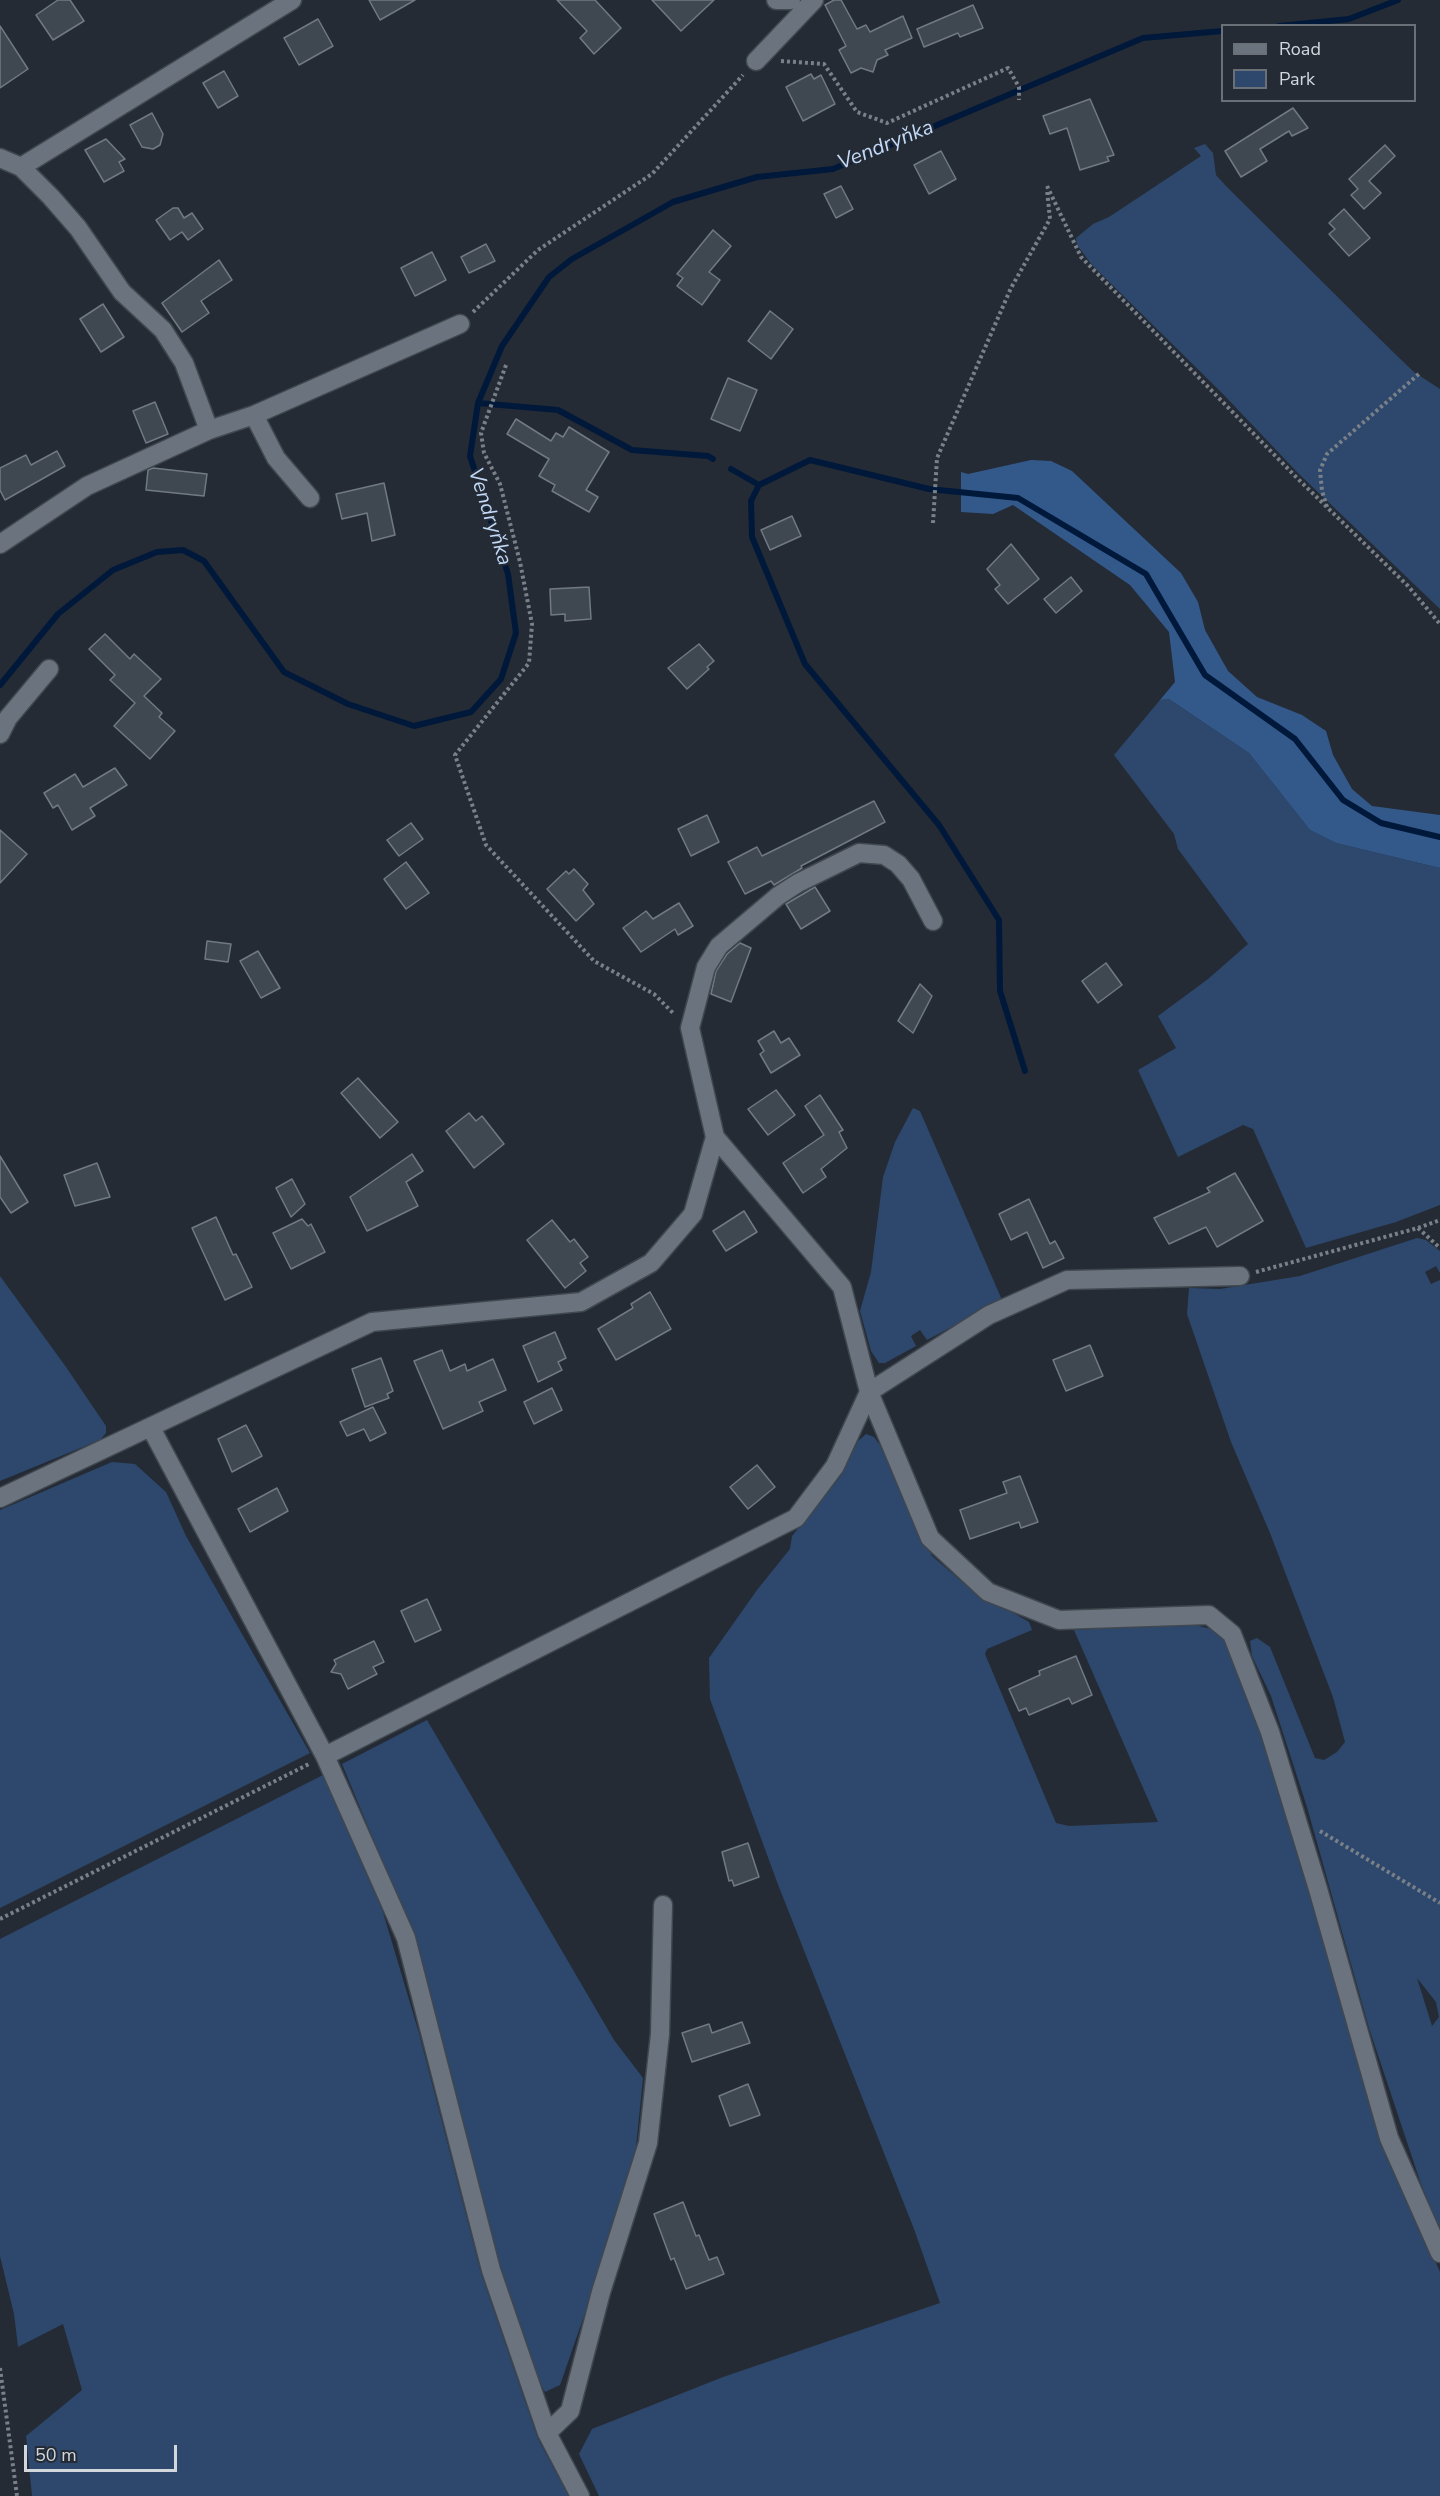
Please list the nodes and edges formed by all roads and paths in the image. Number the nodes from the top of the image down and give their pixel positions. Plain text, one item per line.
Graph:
1 (292, 0) edge
2 (776, 0) edge
3 (791, 0) edge
4 (813, 0) edge
5 (756, 61) junction
6 (1019, 99) dead end
7 (0, 158) edge
8 (21, 167) junction
9 (460, 324) joint
10 (506, 366) dead end
11 (1420, 373) dead end
12 (254, 415) junction
13 (209, 430) junction
14 (310, 498) dead end
15 (1328, 509) junction
16 (933, 524) dead end
17 (0, 544) edge
18 (1440, 624) edge
19 (49, 669) dead end
20 (0, 734) edge
21 (933, 921) dead end
22 (690, 1028) junction
23 (715, 1137) junction
24 (1440, 1220) edge
25 (1418, 1228) junction
26 (1440, 1248) edge
27 (1240, 1276) joint
28 (869, 1392) junction
29 (151, 1428) junction
30 (0, 1498) edge
31 (325, 1756) junction
32 (1296, 1817) junction
33 (1440, 1903) edge
34 (663, 1905) dead end
35 (0, 1918) edge
36 (1440, 2253) edge
37 (0, 2368) edge
38 (548, 2433) junction
39 (17, 2496) edge
40 (580, 2496) edge

1 - 8 street
2 - 3 street
4 - 5 street
5 - 6 path
5 - 9 path
7 - 8 street
8 - 13 street
9 - 12 street
10 - 22 path
11 - 15 path
12 - 13 street
12 - 14 street
13 - 17 street
15 - 16 path
15 - 18 path
19 - 20 street
21 - 22 street
22 - 23 street
23 - 28 street
23 - 29 street
24 - 25 path
25 - 26 path
25 - 27 path
27 - 28 street
28 - 31 street
28 - 32 street
29 - 30 street
29 - 31 street
31 - 35 path
31 - 38 street
32 - 33 path
32 - 36 street
34 - 38 street
37 - 39 path
38 - 40 street

